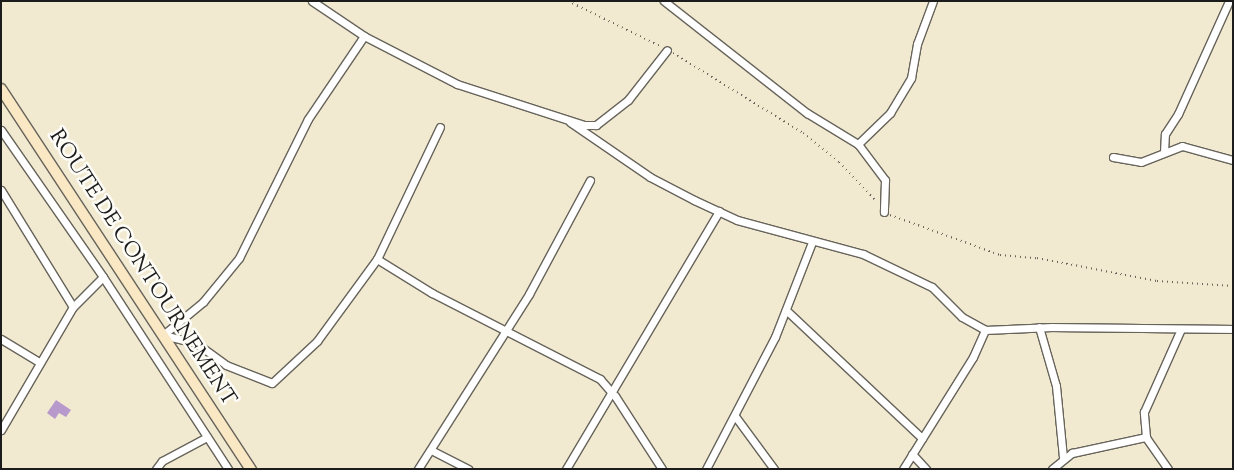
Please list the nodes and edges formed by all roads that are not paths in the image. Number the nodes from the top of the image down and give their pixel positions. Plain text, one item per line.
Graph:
1 (312, 1) edge
2 (664, 1) edge
3 (933, 1) edge
4 (1229, 1) edge
5 (364, 36) junction
6 (667, 50) dead end
7 (1, 89) edge
8 (570, 122) junction
9 (440, 127) dead end
10 (1, 130) edge
11 (858, 144) junction
12 (1164, 152) junction
13 (1114, 157) dead end
14 (1233, 160) edge
15 (590, 180) dead end
16 (1, 190) edge
17 (719, 211) junction
18 (884, 212) dead end
19 (812, 242) junction
20 (377, 259) junction
21 (103, 277) junction
22 (73, 307) junction
23 (786, 310) junction
24 (1039, 327) junction
25 (1180, 329) junction
26 (1233, 329) edge
27 (985, 330) junction
28 (506, 331) junction
29 (163, 335) junction
30 (1, 339) edge
31 (39, 362) junction
32 (610, 390) junction
33 (735, 416) junction
34 (1, 430) edge
35 (207, 437) junction
36 (1146, 437) junction
37 (922, 438) junction
38 (431, 450) junction
39 (912, 454) junction
40 (1063, 457) junction
41 (156, 469) edge
42 (228, 469) edge
43 (251, 469) edge
44 (418, 469) edge
45 (468, 469) edge
46 (566, 469) edge
47 (662, 469) edge
48 (706, 469) edge
49 (774, 469) edge
50 (903, 469) edge
51 (926, 469) edge
52 (1052, 469) edge
53 (1168, 469) edge

1 - 5 street
2 - 11 street
3 - 11 street
4 - 12 street
5 - 8 street
5 - 29 street
6 - 8 street
7 - 29 street, ROUTE DE CONTOURNEMENT
8 - 17 street
9 - 20 street
10 - 21 street
11 - 18 street
12 - 13 street
12 - 14 street
15 - 28 street
16 - 22 street
17 - 19 street
17 - 32 street
19 - 23 street
19 - 27 street
20 - 28 street
20 - 29 street
21 - 22 street
21 - 35 street
22 - 31 street
23 - 33 street
23 - 37 street
24 - 25 street
24 - 27 street
24 - 40 street
25 - 26 street
25 - 36 street
27 - 37 street
28 - 32 street
28 - 38 street
29 - 43 street, ROUTE DE CONTOURNEMENT
30 - 31 street
31 - 34 street
32 - 46 street
32 - 47 street
33 - 48 street
33 - 49 street
35 - 41 street
35 - 42 street
36 - 40 street
36 - 53 street
37 - 39 street
38 - 44 street
38 - 45 street
39 - 50 street
39 - 51 street
40 - 52 street

